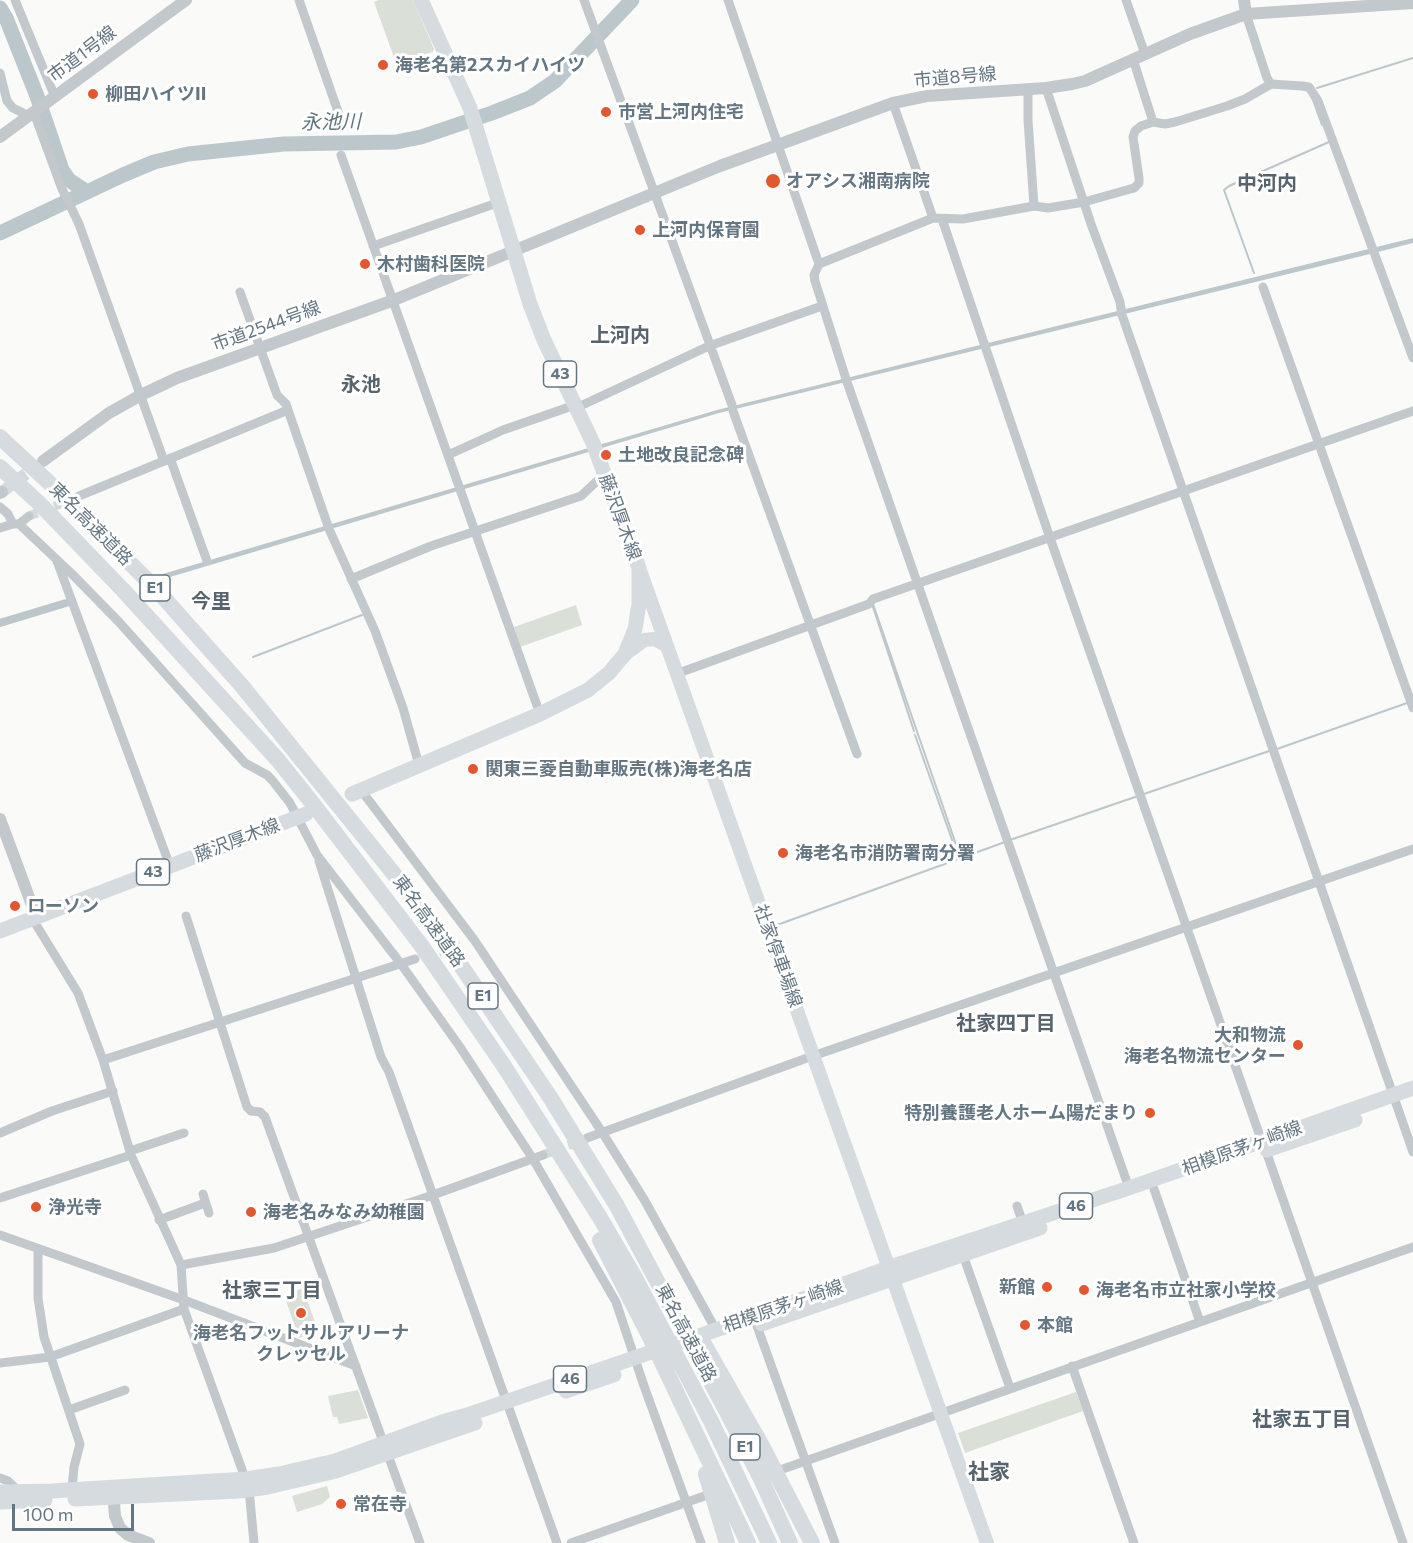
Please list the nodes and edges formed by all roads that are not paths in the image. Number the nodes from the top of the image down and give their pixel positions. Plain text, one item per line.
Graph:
1 (15, 0) edge
2 (299, 0) edge
3 (421, 0) edge
4 (584, 0) edge
5 (728, 0) edge
6 (1126, 0) edge
7 (1244, 0) edge
8 (180, 2) edge
9 (1388, 2) edge
10 (1413, 3) edge
11 (1246, 14) junction
12 (1139, 57) junction
13 (0, 73) edge
14 (1271, 84) junction
15 (1046, 88) junction
16 (1028, 89) junction
17 (893, 103) junction
18 (40, 108) junction
19 (1154, 122) junction
20 (342, 123) dead end
21 (0, 137) edge
22 (778, 145) junction
23 (340, 155) dead end
24 (655, 193) junction
25 (500, 201) junction
26 (1084, 202) junction
27 (1034, 206) junction
28 (937, 218) junction
29 (373, 246) junction
30 (514, 250) junction
31 (819, 264) junction
32 (1263, 287) dead end
33 (240, 292) dead end
34 (394, 300) junction
35 (822, 306) junction
36 (709, 346) junction
37 (260, 347) junction
38 (1413, 358) edge
39 (141, 395) junction
40 (576, 406) junction
41 (288, 410) junction
42 (1413, 411) edge
43 (0, 437) edge
44 (1320, 443) junction
45 (448, 455) junction
46 (167, 459) junction
47 (43, 461) tunnel mouth
48 (0, 467) edge
49 (606, 477) junction
50 (1183, 491) junction
51 (79, 496) tunnel mouth
52 (0, 507) edge
53 (29, 516) tunnel mouth
54 (16, 524) junction
55 (0, 528) edge
56 (474, 531) junction
57 (1050, 538) junction
58 (55, 558) junction
59 (207, 561) dead end
60 (639, 568) junction
61 (351, 579) junction
62 (916, 585) junction
63 (659, 625) junction
64 (810, 625) junction
65 (635, 629) junction
66 (666, 645) junction
67 (625, 654) junction
68 (676, 674) junction
69 (1412, 704) edge
70 (540, 714) junction
71 (857, 754) dead end
72 (419, 765) junction
73 (356, 792) joint
74 (305, 812) junction
75 (0, 819) edge
76 (1413, 849) edge
77 (317, 855) junction
78 (170, 866) junction
79 (1320, 882) junction
80 (186, 916) dead end
81 (34, 917) junction
82 (1187, 927) junction
83 (0, 931) edge
84 (475, 941) junction
85 (464, 944) tunnel mouth
86 (415, 959) tunnel mouth
87 (401, 964) junction
88 (1054, 972) junction
89 (356, 979) junction
90 (220, 1023) junction
91 (813, 1056) junction
92 (103, 1060) junction
93 (1413, 1088) edge
94 (113, 1091) junction
95 (1413, 1099) edge
96 (1395, 1100) junction
97 (602, 1132) junction
98 (0, 1133) edge
99 (184, 1133) dead end
100 (587, 1138) tunnel mouth
101 (1264, 1146) junction
102 (1413, 1152) edge
103 (130, 1153) junction
104 (543, 1155) tunnel mouth
105 (533, 1159) junction
106 (1129, 1188) junction
107 (1154, 1189) junction
108 (433, 1196) junction
109 (0, 1198) edge
110 (1017, 1206) dead end
111 (209, 1213) dead end
112 (159, 1220) junction
113 (1023, 1223) junction
114 (0, 1235) edge
115 (309, 1237) junction
116 (1413, 1247) edge
117 (38, 1249) junction
118 (963, 1255) junction
119 (181, 1265) junction
120 (891, 1273) junction
121 (1312, 1283) junction
122 (184, 1304) junction
123 (1200, 1322) junction
124 (757, 1326) junction
125 (716, 1330) junction
126 (702, 1352) junction
127 (50, 1357) junction
128 (636, 1362) junction
129 (0, 1363) edge
130 (668, 1364) junction
131 (356, 1365) junction
132 (1072, 1366) junction
133 (1010, 1388) junction
134 (125, 1390) dead end
135 (509, 1406) junction
136 (69, 1410) junction
137 (941, 1412) junction
138 (386, 1448) junction
139 (806, 1460) junction
140 (780, 1470) dead end
141 (0, 1478) edge
142 (718, 1482) junction
143 (248, 1484) junction
144 (72, 1490) junction
145 (18, 1491) junction
146 (0, 1492) edge
147 (113, 1492) junction
148 (0, 1502) edge
149 (686, 1502) junction
150 (149, 1543) edge
151 (254, 1543) edge
152 (420, 1543) edge
153 (557, 1543) edge
154 (571, 1543) edge
155 (701, 1543) edge
156 (727, 1543) edge
157 (748, 1543) edge
158 (769, 1543) edge
159 (790, 1543) edge
160 (812, 1543) edge
161 (835, 1543) edge
162 (987, 1543) edge
163 (1134, 1543) edge
164 (1402, 1543) edge

1 - 18 street
2 - 20 street
3 - 25 main road, 藤沢厚木線 / 43
4 - 24 street
5 - 22 street
6 - 12 street
7 - 11 street
8 - 18 street, 市道1号線
9 - 10 street, 市道8号線
9 - 11 street, 市道8号線
11 - 12 street, 市道8号線
11 - 14 street
12 - 15 street, 市道8号線
12 - 19 street
13 - 18 street
14 - 19 street
14 - 38 street
15 - 16 street, 市道8号線
15 - 26 street
16 - 17 street, 市道8号線
16 - 27 street
17 - 22 street, 市道8号線
17 - 28 street
18 - 21 street, 市道1号線
18 - 39 street
19 - 26 street
22 - 24 street, 市道8号線
22 - 31 street
23 - 29 street
24 - 30 street, 市道8号線
24 - 36 street
25 - 29 street
25 - 30 main road, 藤沢厚木線 / 43
26 - 27 street
26 - 50 street
27 - 28 street
28 - 31 street
28 - 57 street
29 - 34 street
30 - 34 street, 市道2544号線
30 - 40 main road, 藤沢厚木線 / 43
31 - 35 street
32 - 44 street
33 - 37 street
34 - 37 street, 市道2544号線
34 - 45 street
35 - 36 street
35 - 62 street
36 - 40 street
36 - 64 street
37 - 39 street, 市道2544号線
37 - 41 street
39 - 46 street
39 - 47 street, 市道2544号線
40 - 45 street
40 - 49 main road, 藤沢厚木線 / 43
41 - 46 street
41 - 61 street
42 - 44 street
43 - 126 highway, 東名高速道路 / E1
44 - 50 street
44 - 69 street
45 - 56 street
46 - 51 street
46 - 59 street
48 - 74 highway, 東名高速道路 / E1
49 - 56 street
49 - 60 main road, 藤沢厚木線 / 43
50 - 57 street
50 - 79 street
52 - 54 street
53 - 54 street
54 - 55 street
54 - 58 street
56 - 61 street
56 - 70 street
57 - 62 street
57 - 82 street
58 - 74 street
58 - 78 street
60 - 63 main road, 社家停車場線
60 - 65 main road, 藤沢厚木線 / 43
61 - 72 street
62 - 64 street
62 - 88 street
63 - 65 main road
63 - 66 main road, 社家停車場線
64 - 68 street
64 - 71 street
65 - 67 main road, 藤沢厚木線 / 43
66 - 67 main road
66 - 68 main road, 社家停車場線
67 - 70 main road, 藤沢厚木線 / 43
68 - 91 main road, 社家停車場線
70 - 72 main road, 藤沢厚木線 / 43
72 - 73 main road, 藤沢厚木線 / 43
73 - 84 street
74 - 77 street
74 - 78 main road, 藤沢厚木線 / 43
74 - 130 highway, 東名高速道路 / E1
75 - 81 street
76 - 79 street
77 - 87 street
77 - 89 street
78 - 81 main road, 藤沢厚木線 / 43
79 - 82 street
79 - 96 street
80 - 90 street
81 - 83 main road, 藤沢厚木線 / 43
81 - 92 street
82 - 88 street
82 - 101 street
84 - 85 street
84 - 97 street
86 - 87 street
87 - 89 street
87 - 105 street
88 - 91 street
88 - 106 street
89 - 90 street
89 - 108 street
90 - 92 street
90 - 115 street
91 - 97 street
91 - 120 main road, 社家停車場線
92 - 94 street
93 - 96 main road, 相模原茅ヶ崎線 / 46
94 - 98 street
94 - 103 street
95 - 96 main road, 相模原茅ヶ崎線 / 46
96 - 101 main road, 相模原茅ヶ崎線 / 46
96 - 102 street
97 - 100 street
97 - 125 street
99 - 103 street
101 - 106 main road, 相模原茅ヶ崎線 / 46
101 - 107 main road, 相模原茅ヶ崎線 / 46
101 - 121 street
103 - 109 street
103 - 112 street
104 - 105 street
105 - 108 street
105 - 128 street
106 - 113 main road, 相模原茅ヶ崎線 / 46
107 - 118 main road, 相模原茅ヶ崎線 / 46
107 - 123 street
108 - 115 street
108 - 135 street
110 - 113 street
111 - 112 street
112 - 119 street
113 - 120 main road, 相模原茅ヶ崎線 / 46
114 - 117 street
115 - 119 street
115 - 131 street
116 - 121 street
117 - 122 street
117 - 127 street
118 - 120 main road, 相模原茅ヶ崎線 / 46
118 - 133 street
119 - 122 street
120 - 124 main road, 相模原茅ヶ崎線 / 46
120 - 125 main road, 相模原茅ヶ崎線 / 46
120 - 137 main road, 社家停車場線
121 - 123 street
121 - 164 street
122 - 127 street
122 - 131 street
122 - 143 street
123 - 132 street
124 - 128 main road, 相模原茅ヶ崎線 / 46
124 - 139 street
125 - 128 main road, 相模原茅ヶ崎線 / 46
126 - 159 highway, 東名高速道路 / E1
126 - 160 highway
127 - 129 street
127 - 136 street
128 - 135 main road, 相模原茅ヶ崎線 / 46
128 - 149 street
130 - 142 highway
130 - 158 highway, 東名高速道路 / E1
131 - 138 street
132 - 133 street
132 - 163 street
133 - 137 street
134 - 136 street
135 - 138 main road, 相模原茅ヶ崎線 / 46
135 - 153 street
136 - 144 street
137 - 139 street
137 - 162 main road, 社家停車場線
138 - 143 main road, 相模原茅ヶ崎線 / 46
138 - 152 street
139 - 140 street
139 - 161 street
141 - 145 street
142 - 149 street
142 - 156 highway
142 - 157 highway
143 - 147 main road, 相模原茅ヶ崎線 / 46
143 - 151 street
144 - 145 main road, 相模原茅ヶ崎線 / 46
144 - 147 main road, 相模原茅ヶ崎線 / 46
145 - 146 main road, 相模原茅ヶ崎線 / 46
147 - 148 main road, 相模原茅ヶ崎線 / 46
147 - 150 street
149 - 154 street
149 - 155 street

